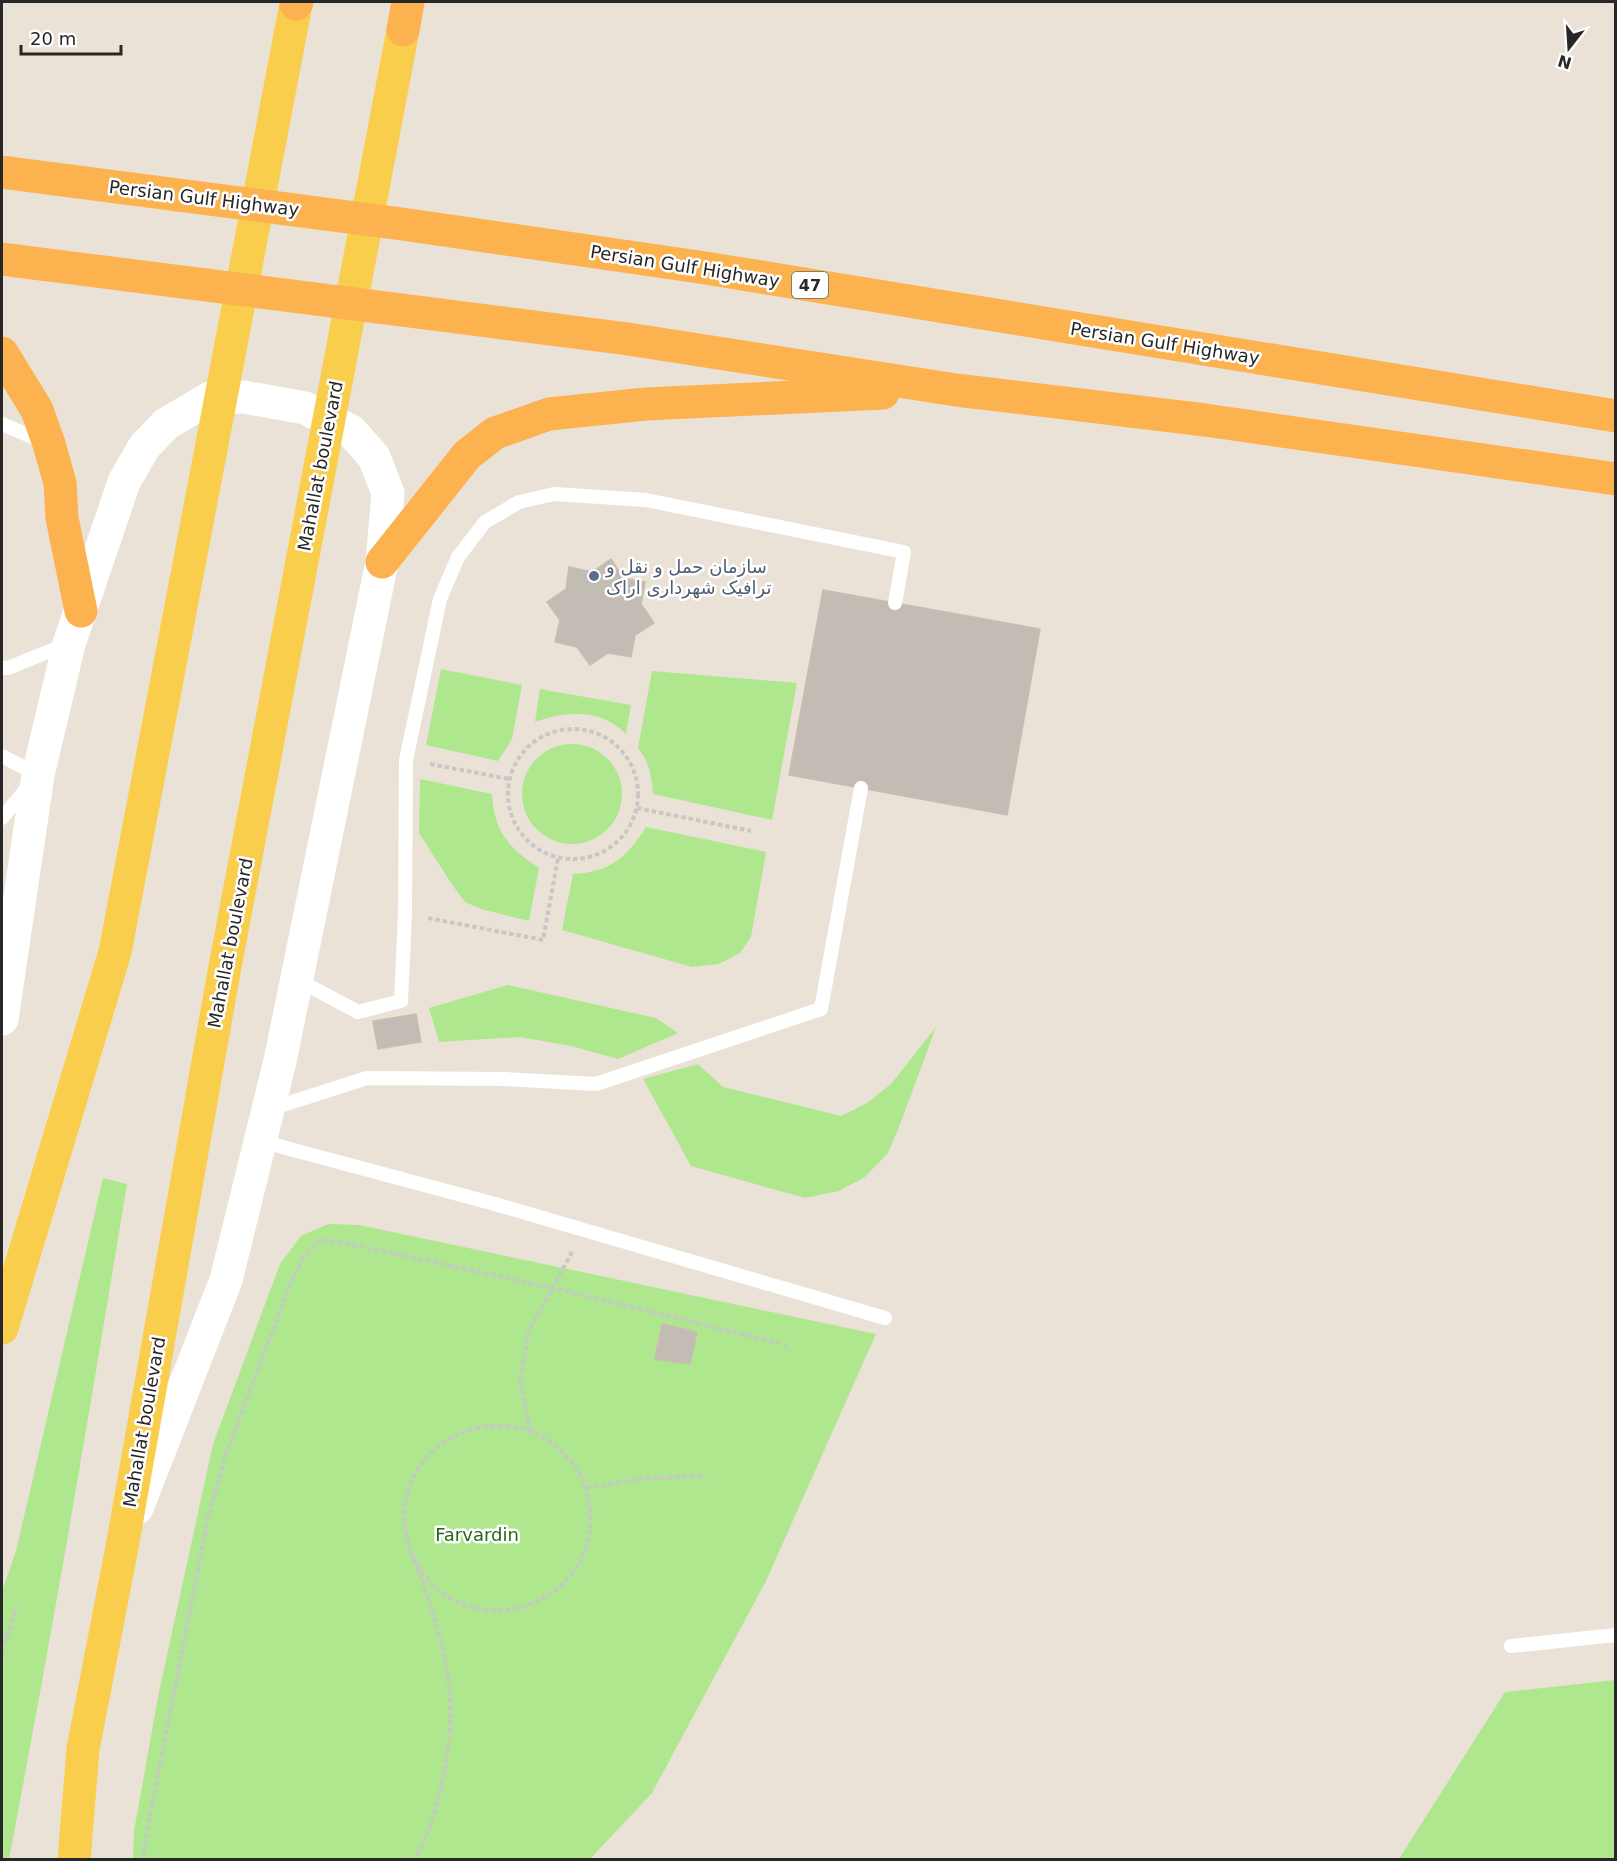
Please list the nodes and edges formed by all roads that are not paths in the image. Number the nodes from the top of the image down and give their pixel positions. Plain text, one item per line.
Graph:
1 (297, 3) edge
2 (405, 16) edge
3 (2, 172) edge
4 (2, 260) edge
5 (2, 353) edge
6 (956, 390) junction
7 (1616, 416) edge
8 (2, 424) edge
9 (49, 444) junction
10 (1616, 479) edge
11 (382, 562) junction
12 (895, 603) dead end
13 (81, 611) junction
14 (69, 644) junction
15 (2, 668) edge
16 (2, 756) edge
17 (38, 776) junction
18 (861, 788) dead end
19 (2, 818) edge
20 (296, 979) junction
21 (2, 1019) edge
22 (268, 1110) junction
23 (261, 1141) junction
24 (885, 1318) dead end
25 (2, 1328) edge
26 (122, 1547) junction
27 (1616, 1635) edge
28 (1511, 1646) dead end
29 (74, 1860) edge

1 - 25 main road
2 - 26 main road, Mahallat boulevard
3 - 7 highway, Persian Gulf Highway / 47
4 - 6 highway
5 - 9 highway
6 - 10 highway
6 - 11 highway
8 - 9 lane
9 - 13 highway
11 - 13 main road
11 - 20 main road
12 - 20 lane
13 - 14 main road
14 - 15 lane
14 - 17 main road
16 - 17 lane
17 - 19 lane
17 - 21 main road
18 - 22 lane
20 - 22 main road
22 - 23 main road
23 - 24 lane
23 - 26 main road
26 - 29 main road, Mahallat boulevard
27 - 28 lane

